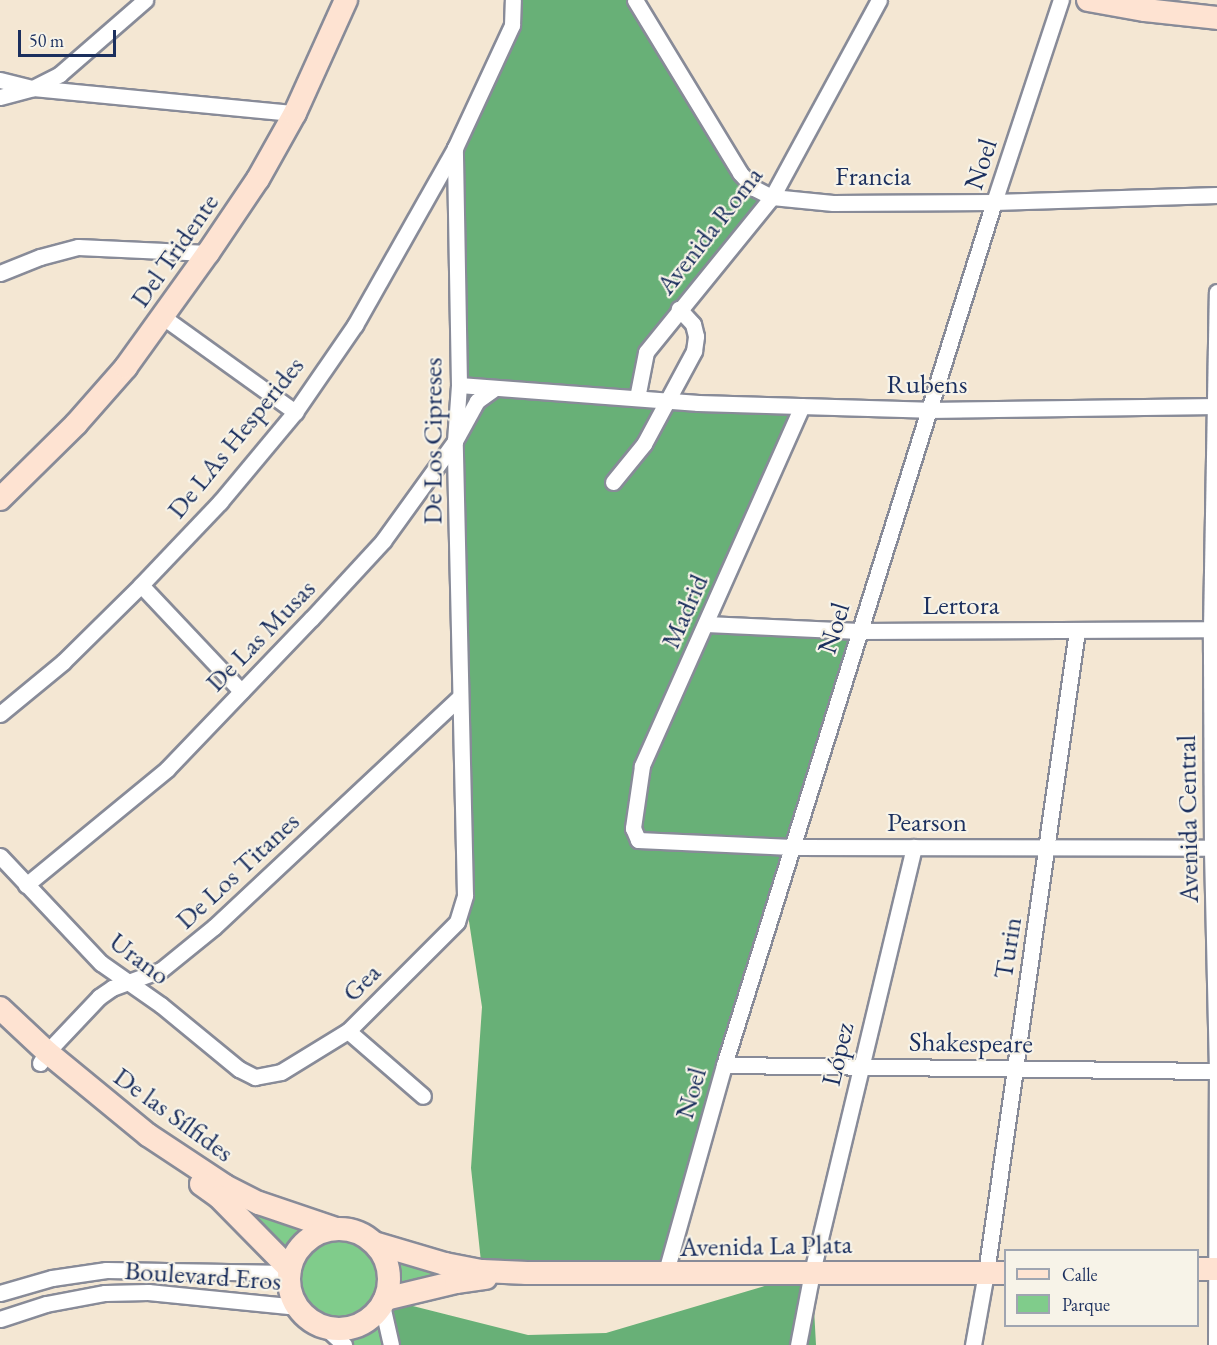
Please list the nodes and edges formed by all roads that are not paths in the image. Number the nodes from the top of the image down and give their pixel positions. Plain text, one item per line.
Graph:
1 (145, 0) edge
2 (346, 0) edge
3 (513, 0) edge
4 (635, 0) edge
5 (879, 0) edge
6 (1061, 0) edge
7 (1088, 0) edge
8 (1217, 18) edge
9 (0, 80) edge
10 (33, 88) junction
11 (0, 97) edge
12 (295, 113) junction
13 (455, 148) junction
14 (1217, 195) edge
15 (772, 197) junction
16 (994, 202) junction
17 (208, 253) junction
18 (0, 273) edge
19 (1217, 292) edge
20 (679, 309) junction
21 (163, 317) junction
22 (459, 385) junction
23 (495, 388) junction
24 (637, 398) junction
25 (667, 400) junction
26 (802, 406) junction
27 (1216, 406) edge
28 (928, 410) junction
29 (295, 412) junction
30 (455, 441) junction
31 (614, 482) dead end
32 (0, 499) edge
33 (141, 585) junction
34 (706, 624) junction
35 (1214, 629) edge
36 (1077, 630) junction
37 (859, 631) junction
38 (241, 691) junction
39 (460, 697) junction
40 (0, 714) edge
41 (638, 840) joint
42 (792, 847) junction
43 (914, 847) junction
44 (1048, 848) junction
45 (1214, 848) edge
46 (0, 856) edge
47 (26, 885) junction
48 (465, 895) joint
49 (127, 982) junction
50 (0, 1008) edge
51 (0, 1025) edge
52 (348, 1031) junction
53 (44, 1057) junction
54 (724, 1065) junction
55 (860, 1066) junction
56 (1014, 1068) junction
57 (1217, 1071) edge
58 (266, 1077) joint
59 (423, 1096) dead end
60 (336, 1229) junction
61 (374, 1243) junction
62 (1210, 1269) edge
63 (290, 1271) junction
64 (812, 1272) junction
65 (527, 1273) junction
66 (996, 1273) edge
67 (665, 1275) junction
68 (0, 1293) edge
69 (384, 1302) junction
70 (298, 1307) junction
71 (0, 1319) edge
72 (326, 1328) junction
73 (344, 1345) edge
74 (391, 1345) edge
75 (798, 1345) edge
76 (974, 1345) edge
77 (1216, 1345) edge

1 - 10 street
2 - 12 main road, Del Tridente
3 - 13 street, De Los Cipreses
4 - 15 street, Francia
5 - 15 street, Avenida Roma
6 - 16 street, Noel
7 - 8 main road
9 - 10 street
10 - 11 street
10 - 12 street
12 - 17 main road, Del Tridente
13 - 22 street, De Los Cipreses
13 - 29 street, De LAs Hesperides
14 - 16 street, Francia
15 - 16 street, Francia
15 - 20 street, Avenida Roma
16 - 28 street, Noel
17 - 18 street
17 - 21 main road, Del Tridente
19 - 27 street, Avenida Central
20 - 24 street, Avenida Roma
20 - 25 street
21 - 29 street
21 - 32 main road, Del Tridente
22 - 23 street, Rubens
22 - 30 street, De Los Cipreses
23 - 24 street, Rubens
23 - 30 street, De Las Musas
24 - 25 street, Rubens
25 - 26 street, Rubens
25 - 31 street
26 - 28 street, Rubens
26 - 34 street, Madrid
27 - 28 street, Rubens
27 - 35 street, Avenida Central
28 - 37 street, Noel
29 - 33 street, De LAs Hesperides
30 - 38 street, De Las Musas
30 - 39 street, De Los Cipreses
33 - 38 street
33 - 40 street, De LAs Hesperides
34 - 37 street, Lertora
34 - 41 street, Madrid
35 - 36 street, Lertora
35 - 45 street, Avenida Central
36 - 37 street, Lertora
36 - 44 street, Turin
37 - 42 street, Noel
38 - 47 street, De Las Musas
39 - 48 street, De Los Cipreses
39 - 49 street, De Los Titanes
41 - 42 street, Pearson
42 - 43 street, Pearson
42 - 54 street, Noel
43 - 44 street, Pearson
43 - 55 street, López
44 - 45 street, Pearson
44 - 56 street, Turin
45 - 57 street, Avenida Central
46 - 47 street, Urano
47 - 49 street, Urano
48 - 52 street, Gea
49 - 53 street, De Los Titanes
49 - 58 street, Urano
50 - 53 main road, De las Sílfides
51 - 53 main road, De las Sílfides
52 - 58 street, Gea
52 - 59 street
53 - 60 main road, De las Sílfides
53 - 63 main road, De las Sílfides
54 - 55 street, Shakespeare
54 - 67 street, Noel
55 - 56 street, Shakespeare
55 - 64 street, López
56 - 57 street, Shakespeare
56 - 66 street, Turin
57 - 62 street, Avenida Central
60 - 61 main road
60 - 63 main road
61 - 65 main road
61 - 69 main road
62 - 77 street, Avenida Central
63 - 68 street, Boulevard Eros
63 - 70 main road
64 - 66 main road, Avenida La Plata
64 - 67 main road, Avenida La Plata
64 - 75 street, López
65 - 67 main road, Avenida La Plata
65 - 69 main road
66 - 76 street, Turin
69 - 72 main road
69 - 74 street
70 - 71 street, Boulevard Eros
70 - 72 main road
72 - 73 street

